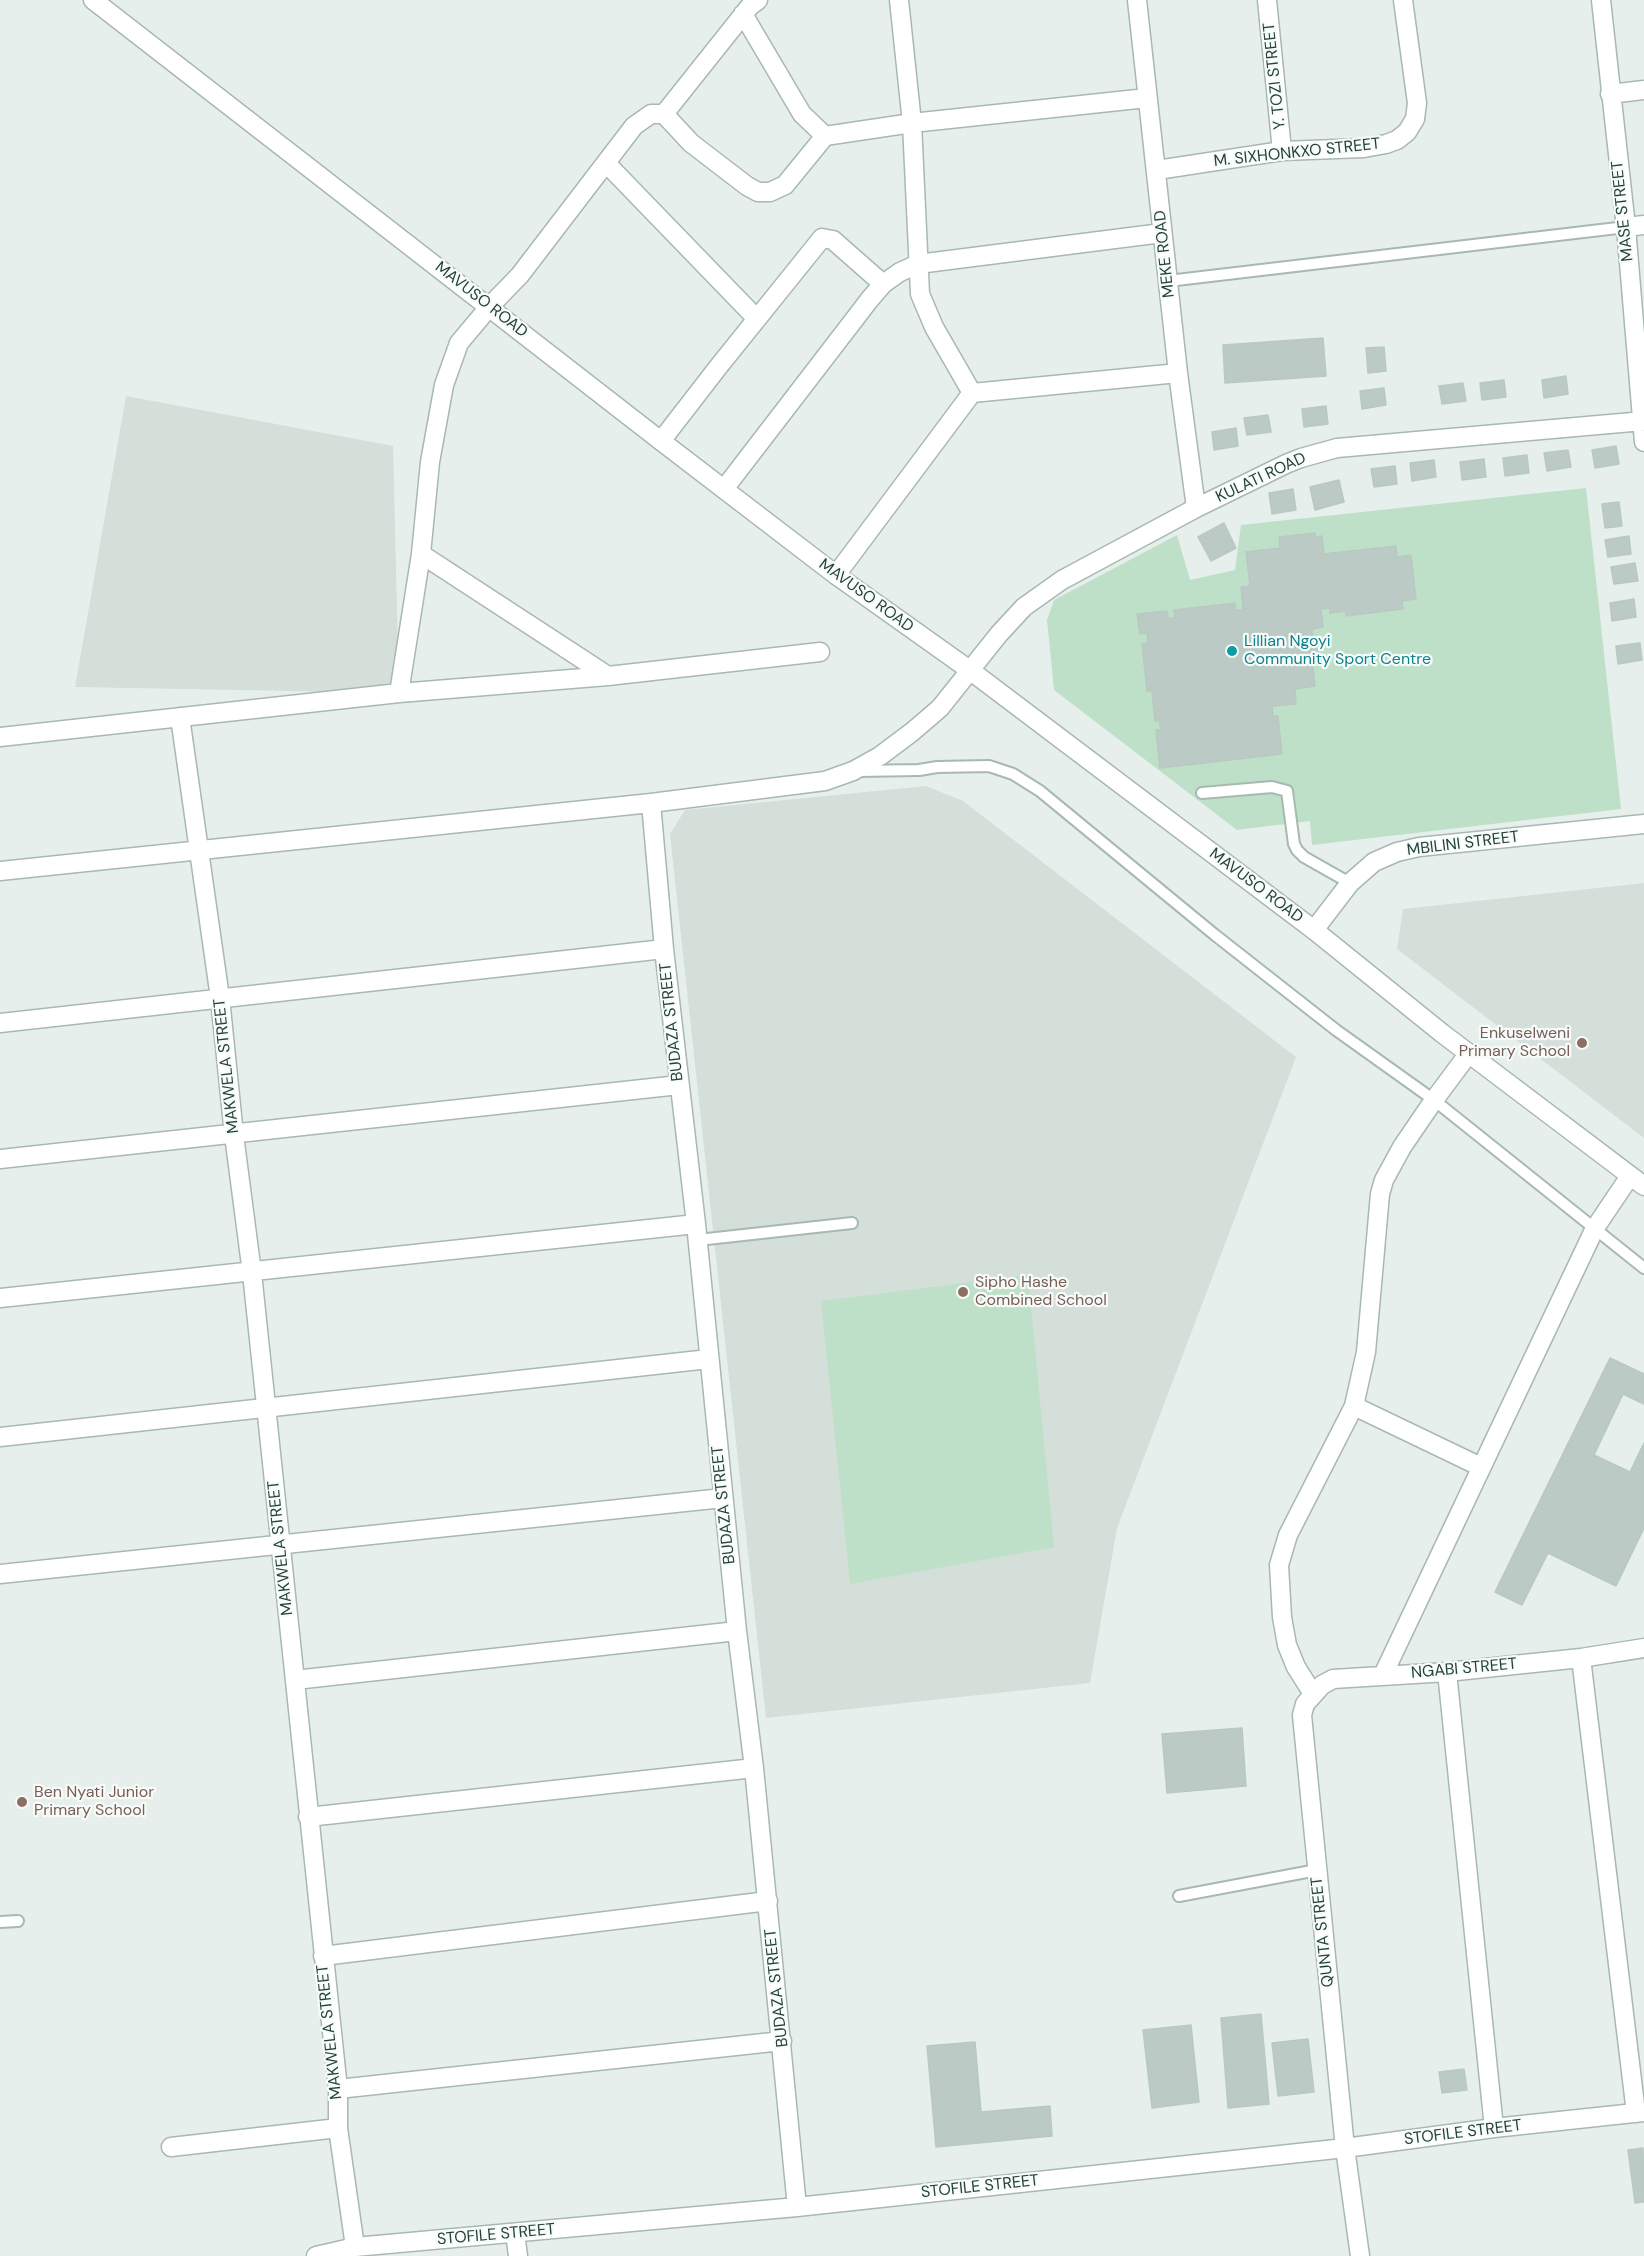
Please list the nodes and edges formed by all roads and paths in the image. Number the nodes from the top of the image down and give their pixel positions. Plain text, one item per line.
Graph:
1 (93, 0) edge
2 (758, 0) edge
3 (900, 0) edge
4 (1137, 0) edge
5 (1267, 0) edge
6 (1403, 0) edge
7 (1601, 0) edge
8 (743, 14) junction
9 (1644, 90) edge
10 (1610, 93) junction
11 (1148, 98) junction
12 (664, 114) junction
13 (912, 123) junction
14 (825, 136) junction
15 (1282, 152) junction
16 (606, 163) junction
17 (1156, 170) junction
18 (1635, 226) edge
19 (1162, 233) junction
20 (918, 264) junction
21 (1168, 281) junction
22 (883, 284) junction
23 (490, 306) junction
24 (757, 319) junction
25 (1178, 373) junction
26 (972, 393) junction
27 (1642, 421) edge
28 (661, 441) junction
29 (1644, 442) edge
30 (724, 489) junction
31 (1196, 508) junction
32 (421, 554) junction
33 (836, 575) junction
34 (820, 652) dead end
35 (970, 671) junction
36 (608, 676) junction
37 (399, 693) junction
38 (180, 717) junction
39 (0, 736) edge
40 (853, 771) junction
41 (1202, 793) dead end
42 (651, 803) junction
43 (1644, 824) edge
44 (200, 851) junction
45 (0, 871) edge
46 (1350, 883) junction
47 (1314, 930) junction
48 (664, 949) junction
49 (220, 998) junction
50 (0, 1023) edge
51 (1469, 1053) junction
52 (679, 1085) junction
53 (1434, 1100) junction
54 (234, 1135) junction
55 (0, 1159) edge
56 (1637, 1181) edge
57 (852, 1223) dead end
58 (1595, 1228) junction
59 (697, 1232) junction
60 (1644, 1268) edge
61 (252, 1272) junction
62 (0, 1298) edge
63 (709, 1359) junction
64 (1354, 1406) junction
65 (267, 1409) junction
66 (0, 1437) edge
67 (1481, 1467) junction
68 (723, 1498) junction
69 (280, 1543) junction
70 (0, 1574) edge
71 (737, 1631) junction
72 (1644, 1648) edge
73 (1581, 1658) junction
74 (1447, 1672) junction
75 (1383, 1675) junction
76 (296, 1680) junction
77 (1313, 1694) junction
78 (754, 1768) junction
79 (308, 1817) junction
80 (1317, 1870) junction
81 (1179, 1896) dead end
82 (768, 1901) junction
83 (18, 1921) dead end
84 (0, 1922) edge
85 (323, 1956) junction
86 (782, 2041) junction
87 (338, 2089) junction
88 (1640, 2113) edge
89 (338, 2128) junction
90 (1494, 2128) junction
91 (171, 2147) dead end
92 (1345, 2148) junction
93 (797, 2207) junction
94 (515, 2233) junction
95 (355, 2247) junction
96 (316, 2256) edge
97 (518, 2256) edge
98 (1359, 2256) edge

1 - 23 street, MAVUSO ROAD
2 - 8 street
3 - 13 street
4 - 11 street, MEKE ROAD
5 - 15 street, Y. TOZI STREET
6 - 15 street, M. SIXHONKXO STREET
7 - 10 street, MASE STREET
8 - 12 street
8 - 14 street
9 - 10 street
10 - 18 street, MASE STREET
11 - 13 street
11 - 17 street, MEKE ROAD
12 - 14 street
12 - 16 street
13 - 14 street
13 - 20 street
15 - 17 street, M. SIXHONKXO STREET
16 - 23 street
16 - 24 street
17 - 19 street, MEKE ROAD
18 - 21 lane
18 - 27 street, MASE STREET
19 - 20 street
19 - 21 street, MEKE ROAD
20 - 22 street
20 - 26 street
21 - 25 street, MEKE ROAD
22 - 24 street
22 - 30 street
23 - 28 street, MAVUSO ROAD
23 - 32 street
24 - 28 street
25 - 26 street
25 - 31 street, MEKE ROAD
26 - 33 street
27 - 29 street, MASE STREET
27 - 31 street, KULATI ROAD
28 - 30 street, MAVUSO ROAD
30 - 33 street, MAVUSO ROAD
31 - 35 street, KULATI ROAD
32 - 36 street
32 - 37 street
33 - 35 street, MAVUSO ROAD
34 - 36 street
35 - 40 street, KULATI ROAD
35 - 47 street, MAVUSO ROAD
36 - 37 street
37 - 38 street
38 - 39 street
38 - 44 street, MAKWELA STREET
40 - 42 street, KULATI ROAD
40 - 53 lane
41 - 46 lane
42 - 44 street, KULATI ROAD
42 - 48 street, BUDAZA STREET
43 - 46 street, MBILINI STREET
44 - 45 street, KULATI ROAD
44 - 49 street, MAKWELA STREET
46 - 47 street, MBILINI STREET
47 - 51 street, MAVUSO ROAD
48 - 49 street
48 - 52 street, BUDAZA STREET
49 - 50 street
49 - 54 street, MAKWELA STREET
51 - 53 street
51 - 56 street, MAVUSO ROAD
52 - 54 street
52 - 59 street, BUDAZA STREET
53 - 58 lane
53 - 64 street
54 - 55 street
54 - 61 street, MAKWELA STREET
56 - 58 street
57 - 59 lane
58 - 60 lane
58 - 67 street
59 - 61 street
59 - 63 street, BUDAZA STREET
61 - 62 street
61 - 65 street, MAKWELA STREET
63 - 65 street
63 - 68 street, BUDAZA STREET
64 - 67 street
64 - 77 street
65 - 66 street
65 - 69 street, MAKWELA STREET
67 - 75 street
68 - 69 street
68 - 71 street, BUDAZA STREET
69 - 70 street
69 - 76 street, MAKWELA STREET
71 - 76 street
71 - 78 street, BUDAZA STREET
72 - 73 street, NGABI STREET
73 - 74 street, NGABI STREET
73 - 88 street
74 - 75 street, NGABI STREET
74 - 90 street
75 - 77 street, NGABI STREET
76 - 79 street, MAKWELA STREET
77 - 80 street, QUNTA STREET
78 - 79 street
78 - 82 street, BUDAZA STREET
79 - 85 street, MAKWELA STREET
80 - 81 lane
80 - 92 street, QUNTA STREET
82 - 85 street
82 - 86 street, BUDAZA STREET
83 - 84 lane
85 - 87 street, MAKWELA STREET
86 - 87 street
86 - 93 street, BUDAZA STREET
87 - 89 street, MAKWELA STREET
88 - 90 street, STOFILE STREET
89 - 91 street
89 - 95 street, MAKWELA STREET
90 - 92 street, STOFILE STREET
92 - 93 street, STOFILE STREET
92 - 98 street, QUNTA STREET
93 - 94 street, STOFILE STREET
94 - 95 street, STOFILE STREET
94 - 97 street
95 - 96 street, STOFILE STREET

